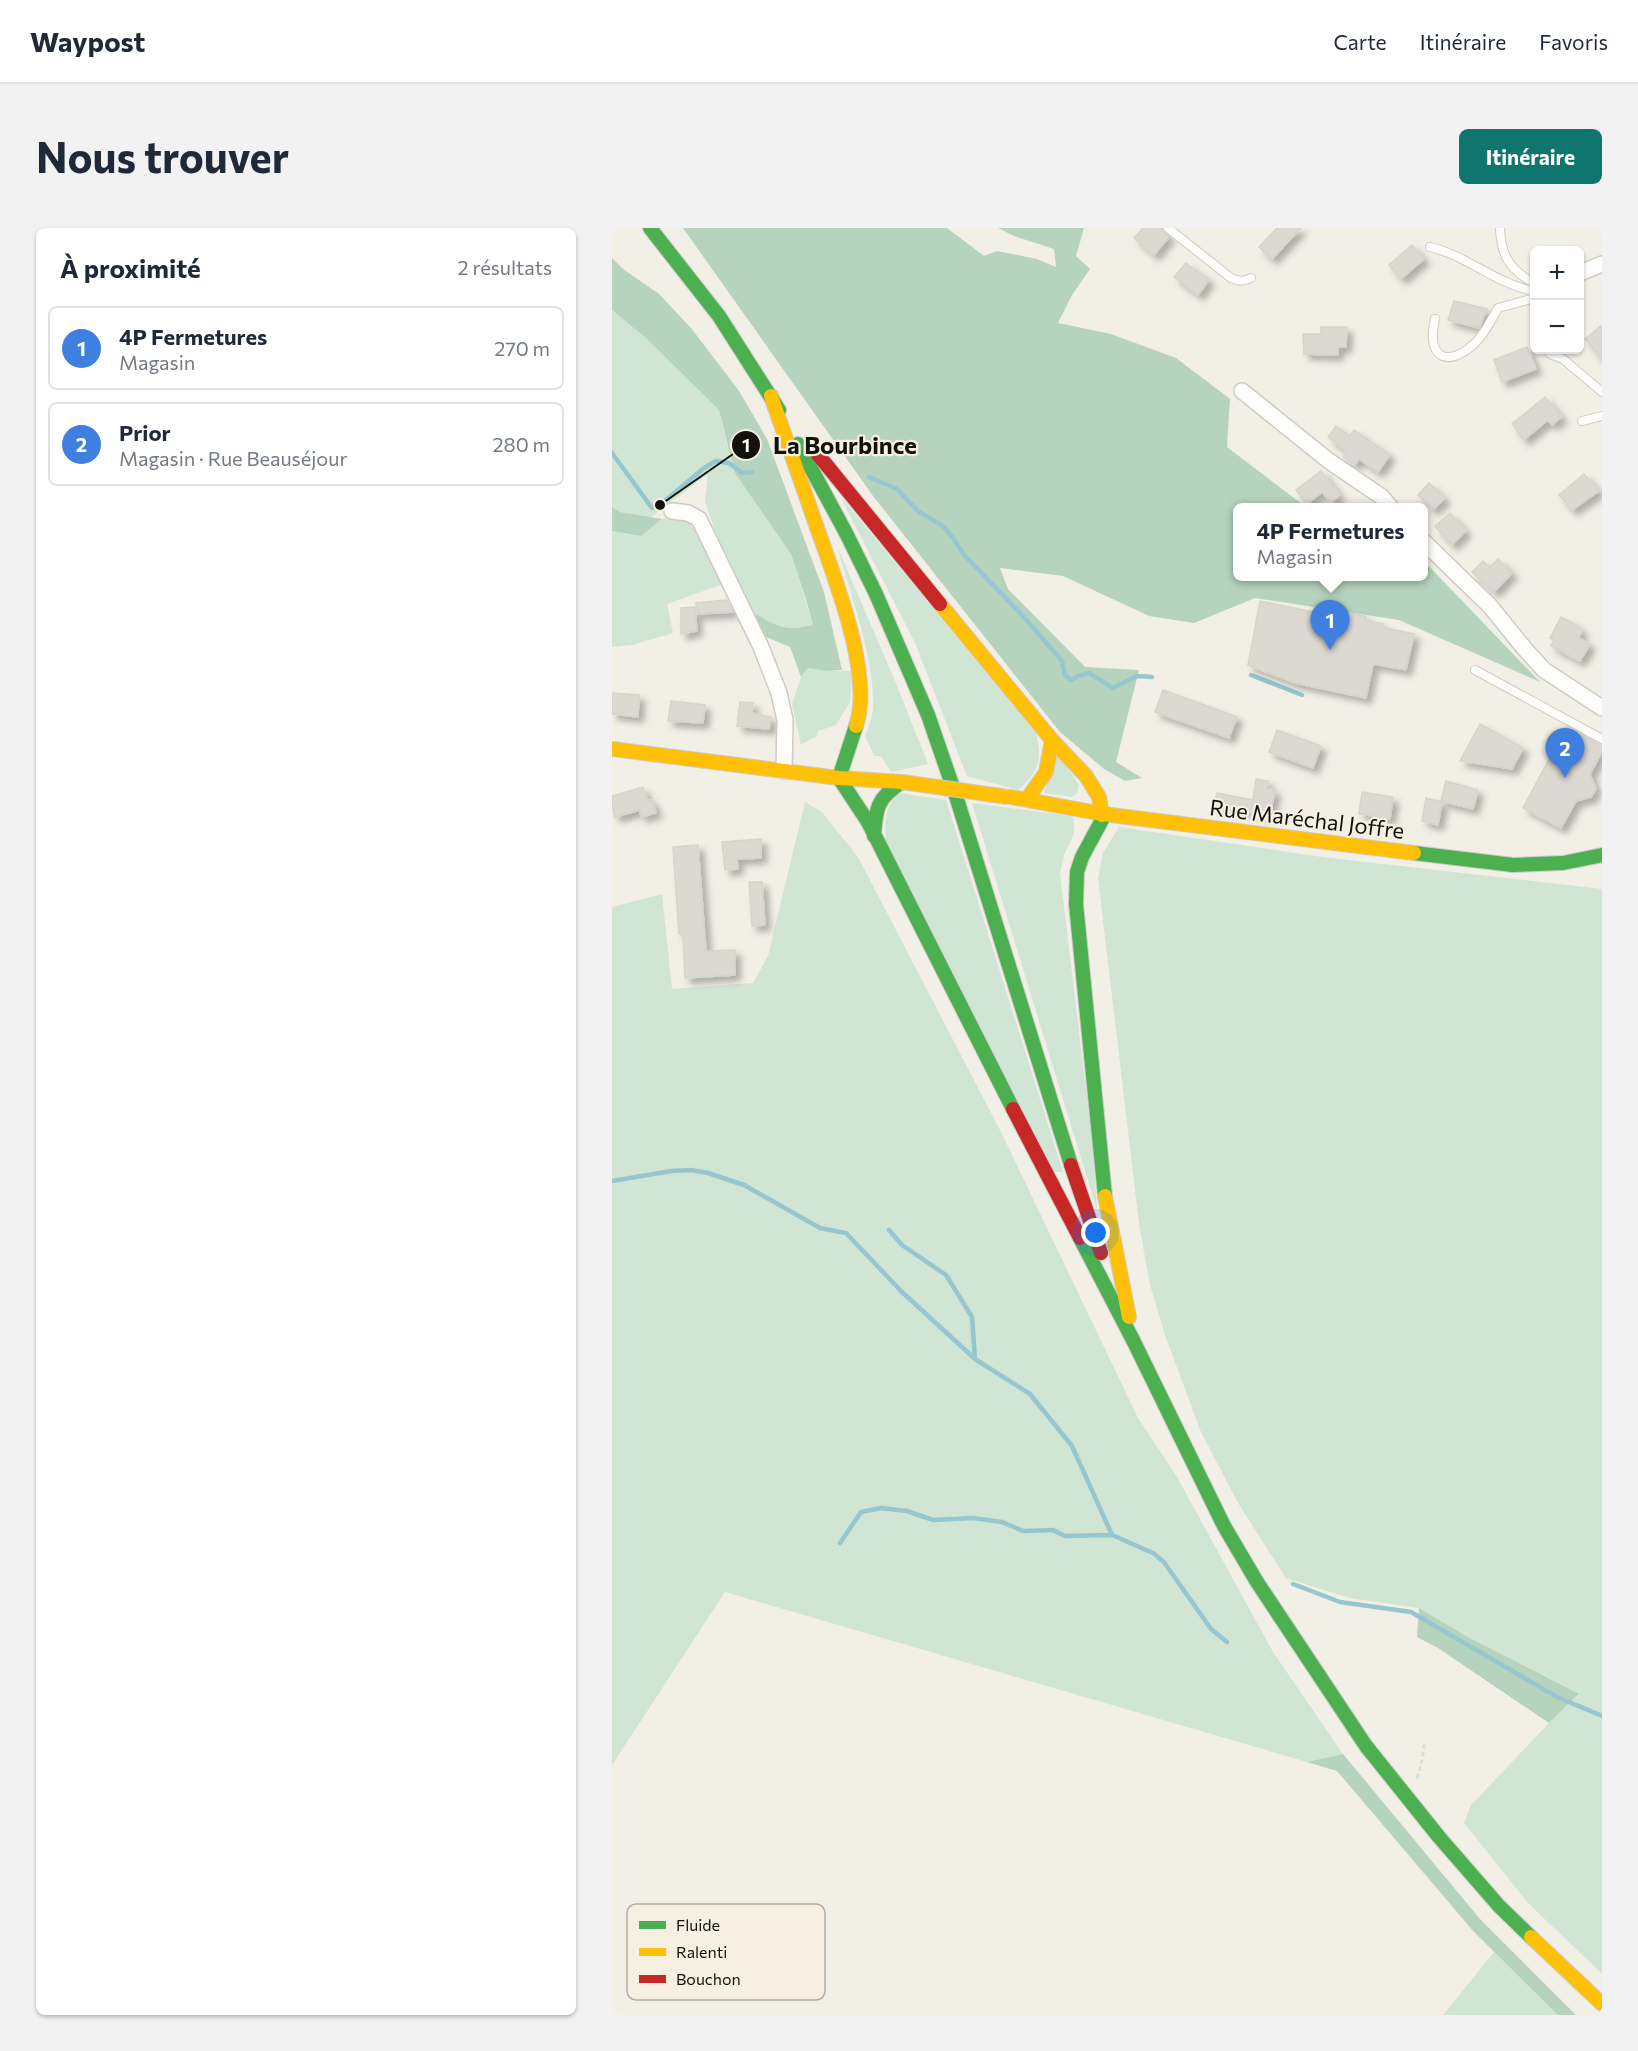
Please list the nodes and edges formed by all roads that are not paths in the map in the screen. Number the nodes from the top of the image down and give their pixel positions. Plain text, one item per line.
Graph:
1 (650, 228) edge
2 (1168, 228) edge
3 (1500, 228) edge
4 (1430, 247) dead end
5 (1602, 264) edge
6 (1584, 271) edge
7 (1251, 278) dead end
8 (1530, 281) edge
9 (1530, 292) edge
10 (1530, 299) edge
11 (1435, 319) dead end
12 (1550, 354) dead end
13 (1242, 391) dead end
14 (1602, 392) edge
15 (771, 396) junction
16 (1602, 416) edge
17 (1582, 421) dead end
18 (1387, 503) edge
19 (672, 511) dead end
20 (1428, 547) edge
21 (1475, 670) dead end
22 (1602, 708) edge
23 (1602, 739) edge
24 (1052, 740) junction
25 (612, 749) edge
26 (784, 771) junction
27 (839, 778) junction
28 (902, 782) junction
29 (1028, 800) junction
30 (1103, 814) junction
31 (874, 836) junction
32 (1602, 855) edge
33 (1134, 1342) junction
34 (1602, 2004) edge

1 - 15 main road
2 - 7 lane
3 - 8 lane
4 - 9 lane
5 - 6 street
10 - 11 lane
12 - 14 lane
13 - 18 street
15 - 24 main road
15 - 27 main road
15 - 33 main road
16 - 17 lane
19 - 26 street
20 - 22 street
21 - 23 lane
24 - 29 main road
24 - 30 main road
25 - 26 main road, Rue Maréchal Joffre
26 - 27 main road, Rue Maréchal Joffre
27 - 28 main road, Rue Maréchal Joffre
27 - 31 main road
28 - 29 main road, Rue Maréchal Joffre, bridge
28 - 31 main road
29 - 30 main road, Rue Maréchal Joffre
30 - 32 main road, Rue Maréchal Joffre
30 - 33 main road
31 - 33 main road
33 - 34 main road

